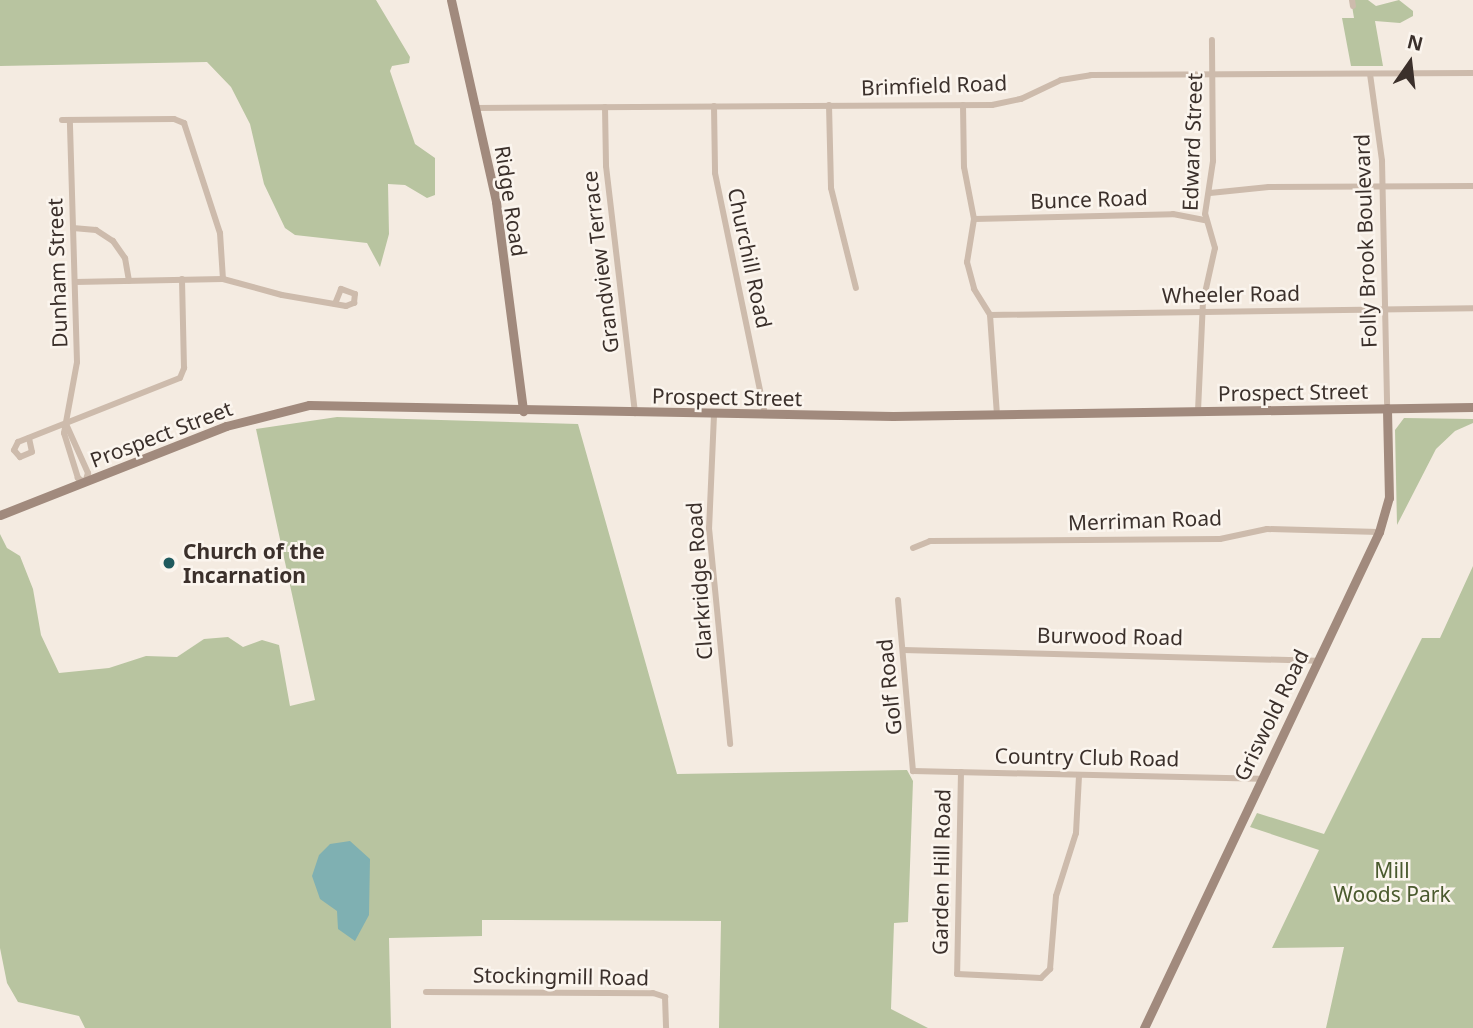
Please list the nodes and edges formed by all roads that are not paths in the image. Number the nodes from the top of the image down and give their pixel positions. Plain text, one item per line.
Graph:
1 (451, 0) edge
2 (1212, 40) dead end
3 (1473, 73) edge
4 (1370, 74) junction
5 (1213, 75) junction
6 (829, 105) junction
7 (963, 105) junction
8 (714, 106) junction
9 (605, 107) junction
10 (476, 108) junction
11 (1383, 186) junction
12 (1473, 186) edge
13 (1210, 193) junction
14 (974, 219) junction
15 (1205, 220) junction
16 (73, 228) junction
17 (181, 279) junction
18 (223, 279) junction
19 (128, 281) junction
20 (75, 282) junction
21 (856, 288) dead end
22 (335, 304) dead end
23 (1473, 308) edge
24 (1386, 309) junction
25 (1202, 312) junction
26 (990, 315) junction
27 (1473, 407) edge
28 (1387, 408) junction
29 (523, 411) junction
30 (1198, 411) junction
31 (635, 413) junction
32 (714, 415) junction
33 (765, 415) junction
34 (997, 415) junction
35 (66, 424) junction
36 (29, 438) dead end
37 (85, 483) junction
38 (0, 515) edge
39 (1379, 532) junction
40 (913, 548) dead end
41 (898, 600) dead end
42 (903, 650) junction
43 (1317, 661) junction
44 (730, 744) dead end
45 (914, 772) joint
46 (961, 772) junction
47 (1079, 775) junction
48 (1259, 779) junction
49 (426, 992) dead end
50 (666, 1028) edge
51 (1144, 1028) edge

1 - 10 main road, Ridge Road
2 - 5 street, Edward Street
3 - 4 street, Brimfield Road
4 - 5 street, Brimfield Road
4 - 11 street, Folly Brook Boulevard
5 - 7 street, Brimfield Road
5 - 13 street, Edward Street
6 - 7 street, Brimfield Road
6 - 8 street, Brimfield Road
6 - 21 street
7 - 14 street
8 - 9 street, Brimfield Road
8 - 33 street, Churchill Road
9 - 10 street, Brimfield Road
9 - 31 street, Grandview Terrace
10 - 29 main road, Ridge Road
11 - 12 street
11 - 13 street
11 - 24 street, Folly Brook Boulevard
13 - 15 street, Edward Street
14 - 15 street, Bunce Road
14 - 26 street
15 - 25 street, Edward Street
16 - 18 street, Dunham Street
16 - 19 street
16 - 20 street, Dunham Street
17 - 18 street
17 - 19 street
17 - 35 street
18 - 22 street
19 - 20 street
20 - 35 street, Dunham Street
23 - 24 street, Wheeler Road
24 - 25 street, Wheeler Road
24 - 28 street, Folly Brook Boulevard
25 - 26 street, Wheeler Road
25 - 30 street, Edward Street
26 - 34 street
27 - 28 main road, Prospect Street
28 - 30 main road, Prospect Street
28 - 39 main road, Griswold Road
29 - 31 main road, Prospect Street
29 - 37 main road, Prospect Street
30 - 34 main road, Prospect Street
31 - 32 main road, Prospect Street
32 - 33 main road, Prospect Street
32 - 44 street, Clarkridge Road
33 - 34 main road, Prospect Street
35 - 36 street
35 - 37 street
35 - 37 street, Dunham Street
37 - 38 main road, Prospect Street
39 - 40 street, Merriman Road
39 - 43 main road, Griswold Road
41 - 42 street, Golf Road
42 - 43 street, Burwood Road
42 - 45 street, Golf Road
43 - 48 main road, Griswold Road
45 - 46 street, Country Club Road
46 - 47 street, Country Club Road
46 - 47 street, Garden Hill Road
47 - 48 street, Country Club Road
48 - 51 main road, Griswold Road
49 - 50 street, Stockingmill Road

